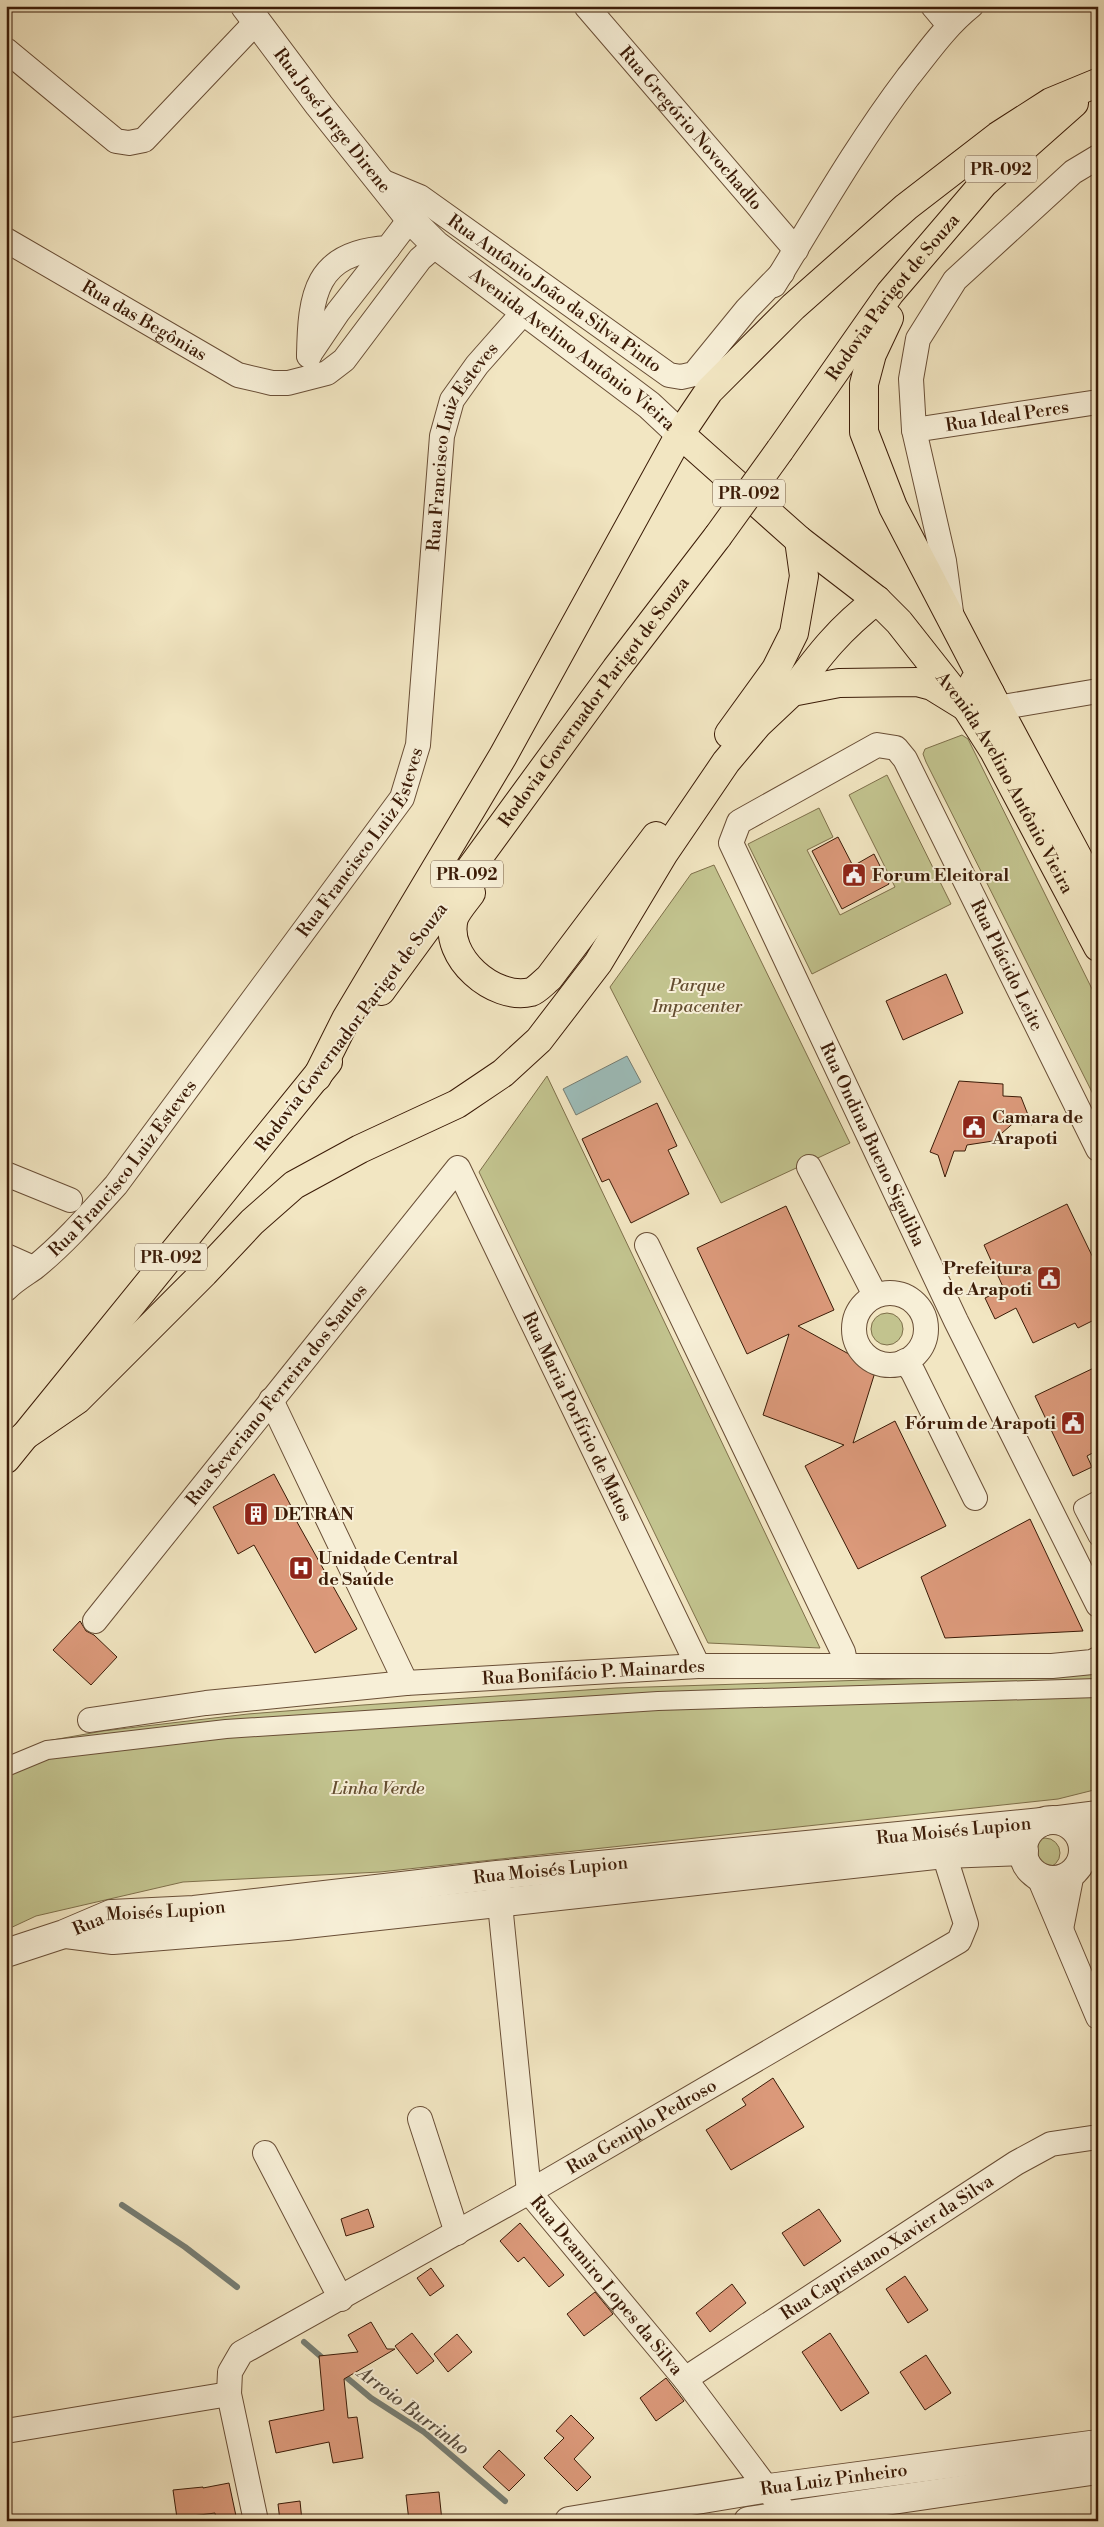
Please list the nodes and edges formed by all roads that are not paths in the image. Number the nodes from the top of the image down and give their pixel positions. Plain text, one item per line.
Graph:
1 (586, 6) edge
2 (933, 6) edge
3 (971, 6) edge
4 (251, 14) edge
5 (949, 24) junction
6 (6, 50) edge
7 (1097, 82) edge
8 (1098, 157) edge
9 (380, 180) junction
10 (423, 232) junction
11 (6, 241) edge
12 (388, 248) junction
13 (796, 250) junction
14 (915, 264) junction
15 (782, 273) junction
16 (523, 312) junction
17 (309, 356) junction
18 (288, 383) junction
19 (709, 391) junction
20 (1098, 402) edge
21 (914, 430) junction
22 (680, 434) junction
23 (718, 536) joint
24 (799, 540) junction
25 (877, 600) junction
26 (952, 621) junction
27 (920, 648) junction
28 (616, 669) junction
29 (1098, 691) edge
30 (792, 692) junction
31 (994, 701) junction
32 (966, 706) junction
33 (731, 843) joint
34 (1098, 895) edge
35 (1098, 948) edge
36 (317, 1077) junction
37 (1098, 1149) edge
38 (810, 1167) dead end
39 (458, 1168) joint
40 (6, 1174) edge
41 (70, 1200) dead end
42 (647, 1245) dead end
43 (6, 1256) edge
44 (34, 1268) junction
45 (937, 1278) junction
46 (6, 1289) edge
47 (875, 1295) junction
48 (911, 1299) junction
49 (956, 1320) junction
50 (927, 1329) junction
51 (905, 1361) junction
52 (271, 1400) junction
53 (23, 1437) junction
54 (6, 1459) edge
55 (975, 1498) dead end
56 (1098, 1500) edge
57 (1098, 1537) edge
58 (1098, 1605) edge
59 (95, 1620) dead end
60 (1098, 1659) edge
61 (698, 1666) junction
62 (846, 1666) junction
63 (406, 1683) junction
64 (1098, 1688) edge
65 (90, 1720) dead end
66 (6, 1767) edge
67 (1098, 1815) edge
68 (1050, 1821) junction
69 (1024, 1851) junction
70 (944, 1854) junction
71 (1084, 1854) edge
72 (497, 1874) junction
73 (1038, 1875) junction
74 (284, 1900) junction
75 (500, 1902) junction
76 (287, 1926) junction
77 (1061, 1929) junction
78 (64, 1934) junction
79 (6, 1953) edge
80 (1098, 2016) edge
81 (420, 2120) dead end
82 (1098, 2136) edge
83 (265, 2153) dead end
84 (529, 2192) junction
85 (457, 2233) junction
86 (340, 2299) junction
87 (685, 2379) junction
88 (229, 2394) junction
89 (6, 2431) edge
90 (1098, 2444) edge
91 (1098, 2470) edge
92 (769, 2488) junction
93 (787, 2515) junction
94 (256, 2521) edge
95 (570, 2521) edge
96 (748, 2521) edge

1 - 13 street, Rua Gregório Novochadlo
2 - 5 street
3 - 5 street, Rua Antônio João da Silva Pinto
4 - 6 street
4 - 9 street, Rua José Jorge Direne
5 - 13 street, Rua Antônio João da Silva Pinto
7 - 14 main road, Rodovia Parigot de Souza / PR-092
7 - 19 main road
8 - 21 street
9 - 10 street, Rua José Jorge Direne
9 - 15 street, Rua Antônio João da Silva Pinto
10 - 12 street
10 - 16 street, Avenida Avelino Antônio Vieira
10 - 18 street, Rua das Begônias
11 - 18 street, Rua das Begônias
12 - 17 street
12 - 17 street
13 - 15 street, Rua Antônio João da Silva Pinto
14 - 23 main road, Rodovia Parigot de Souza / PR-092, bridge
14 - 26 main road
15 - 19 street, Rua Antônio João da Silva Pinto
16 - 22 street, Avenida Avelino Antônio Vieira
16 - 44 street, Rua Francisco Luiz Esteves
17 - 18 street
19 - 22 main road
20 - 21 street, Rua Ideal Peres
21 - 26 street
22 - 24 main road, Avenida Avelino Antônio Vieira
22 - 36 main road
23 - 28 main road, Rodovia Governador Parigot de Souza / PR-092
24 - 25 main road, Avenida Avelino Antônio Vieira
24 - 28 main road
25 - 27 main road, Avenida Avelino Antônio Vieira
25 - 30 main road
26 - 31 main road
27 - 31 main road, Avenida Avelino Antônio Vieira
27 - 32 main road, Avenida Avelino Antônio Vieira
28 - 36 main road, Rodovia Governador Parigot de Souza / PR-092
29 - 31 street
30 - 32 main road
30 - 53 main road
31 - 34 main road, Avenida Avelino Antônio Vieira
32 - 35 main road, Avenida Avelino Antônio Vieira
33 - 37 street, Rua Plácido Leite
33 - 45 street, Rua Ondina Bueno Siguliba
36 - 53 main road, Rodovia Governador Parigot de Souza / PR-092
38 - 47 street
39 - 52 street, Rua Severiano Ferreira dos Santos
39 - 61 street, Rua Maria Porfírio de Matos
40 - 41 street
42 - 62 street
43 - 44 street
44 - 46 street, Rua Francisco Luiz Esteves
45 - 48 street
45 - 49 street, Rua Ondina Bueno Siguliba
47 - 48 street
47 - 51 street
48 - 50 street
49 - 50 street
49 - 58 street, Rua Ondina Bueno Siguliba
50 - 51 street
51 - 55 street
52 - 59 street, Rua Severiano Ferreira dos Santos
52 - 63 street
53 - 54 main road, Rodovia Governador Parigot de Souza / PR-092
56 - 57 street
60 - 62 street, Rua Bonifácio P. Mainardes
61 - 62 street, Rua Bonifácio P. Mainardes
61 - 63 street, Rua Bonifácio P. Mainardes
63 - 65 street, Rua Bonifácio P. Mainardes
64 - 66 street
67 - 68 street, Rua Moisés Lupion
68 - 69 street
68 - 71 street
68 - 72 street, Rua Moisés Lupion
69 - 70 street, Rua Moisés Lupion
69 - 73 street
70 - 75 street, Rua Moisés Lupion
70 - 84 street, Rua Geniplo Pedroso
71 - 73 street
71 - 77 street
72 - 74 street, Rua Moisés Lupion
72 - 75 street, Rua Deamiro Lopes da Silva
73 - 77 street
74 - 76 street
74 - 78 street, Rua Moisés Lupion
75 - 76 street, Rua Moisés Lupion
75 - 84 street, Rua Deamiro Lopes da Silva
76 - 78 street, Rua Moisés Lupion
77 - 80 street
78 - 79 street, Rua Moisés Lupion
81 - 85 street
82 - 87 street, Rua Capristano Xavier da Silva
83 - 86 street
84 - 85 street, Rua Geniplo Pedroso
84 - 87 street, Rua Deamiro Lopes da Silva
85 - 86 street, Rua Geniplo Pedroso
86 - 88 street, Rua Geniplo Pedroso
87 - 92 street, Rua Deamiro Lopes da Silva
88 - 89 street
88 - 94 street
90 - 92 street, Rua Luiz Pinheiro
91 - 93 street, Rua Luiz Pinheiro
92 - 93 street, Rua Deamiro Lopes da Silva
92 - 95 street, Rua Luiz Pinheiro
93 - 96 street, Rua Luiz Pinheiro

